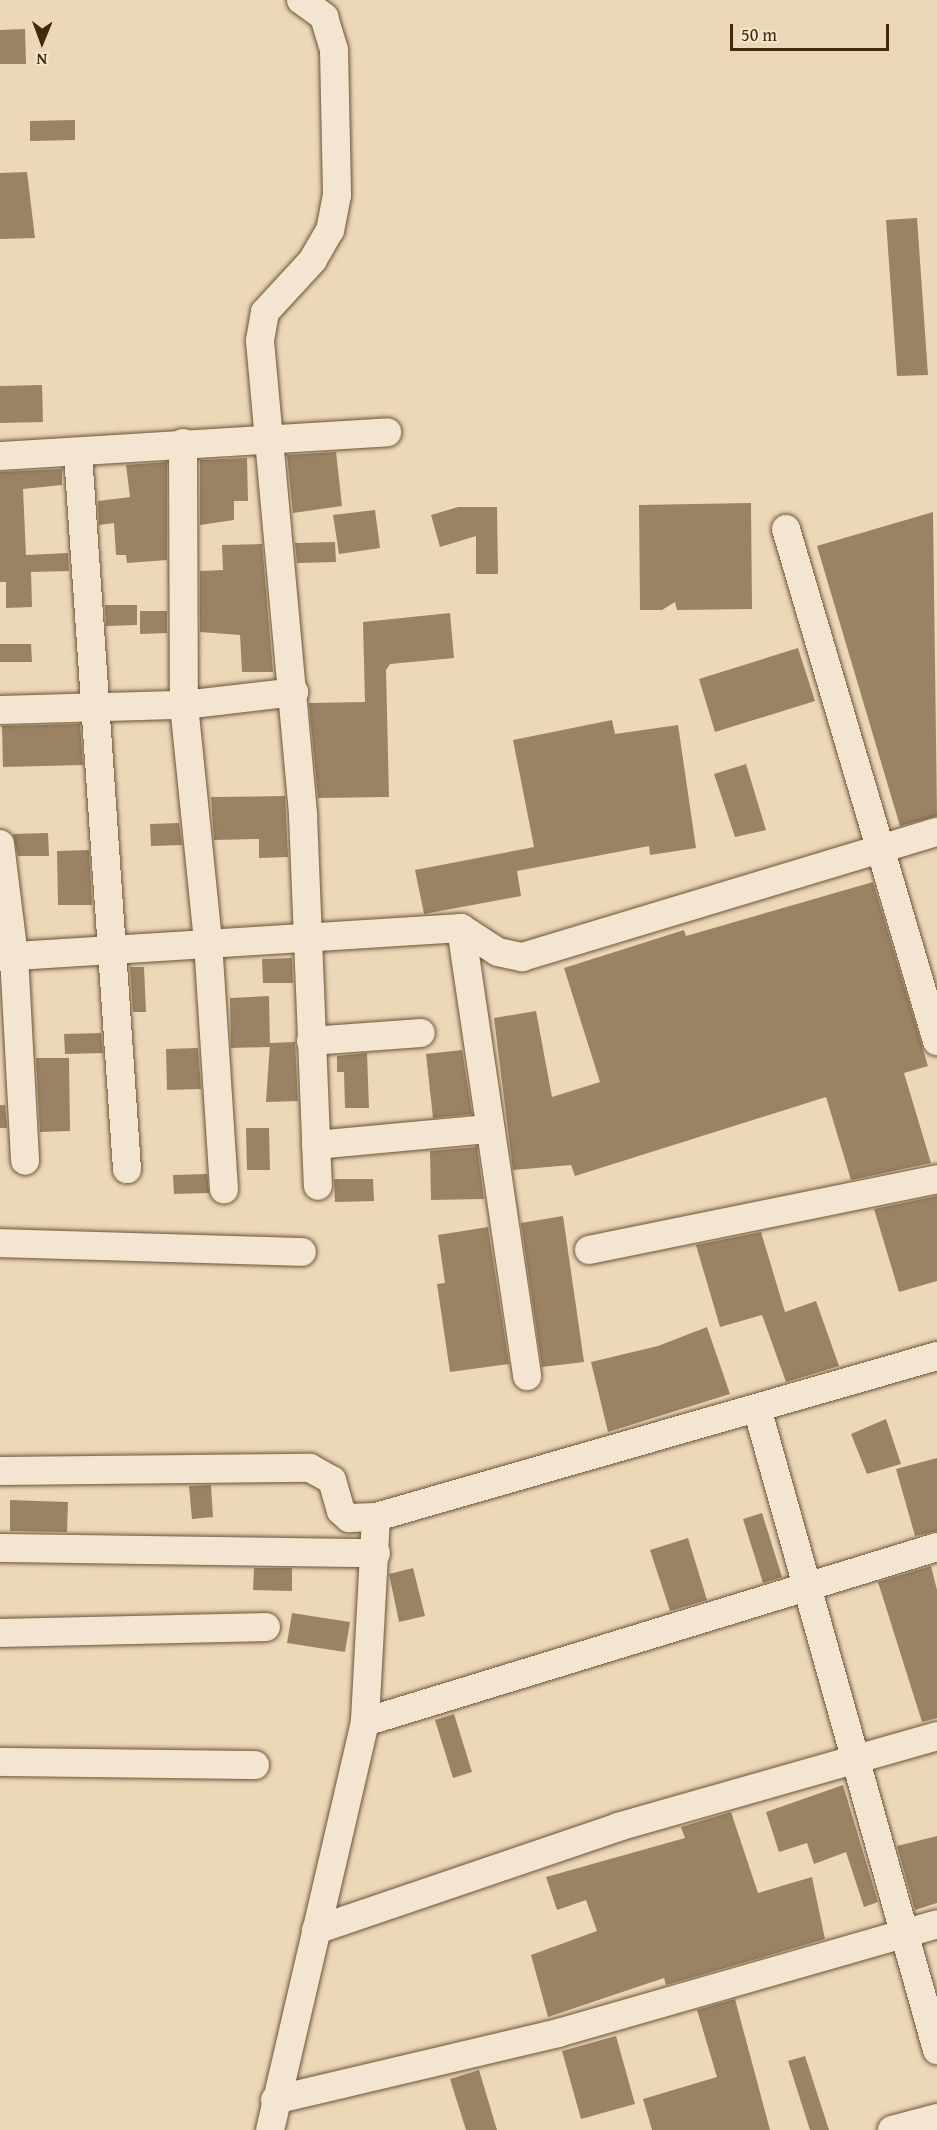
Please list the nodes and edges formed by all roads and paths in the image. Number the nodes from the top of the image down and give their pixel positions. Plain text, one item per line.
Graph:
1 (301, 0) edge
2 (387, 432) dead end
3 (268, 439) junction
4 (183, 443) junction
5 (78, 454) junction
6 (0, 456) edge
7 (786, 529) dead end
8 (294, 692) junction
9 (91, 705) junction
10 (184, 705) junction
11 (0, 711) edge
12 (937, 832) edge
13 (0, 844) edge
14 (879, 850) junction
15 (461, 928) junction
16 (305, 937) junction
17 (208, 942) junction
18 (114, 950) junction
19 (7, 957) edge
20 (421, 1033) dead end
21 (311, 1041) junction
22 (937, 1041) edge
23 (490, 1129) junction
24 (316, 1145) junction
25 (26, 1161) dead end
26 (127, 1169) dead end
27 (937, 1179) edge
28 (318, 1186) dead end
29 (224, 1189) dead end
30 (0, 1243) edge
31 (589, 1250) dead end
32 (302, 1252) dead end
33 (937, 1356) edge
34 (527, 1376) dead end
35 (757, 1408) junction
36 (0, 1471) edge
37 (376, 1517) junction
38 (937, 1547) edge
39 (0, 1548) edge
40 (376, 1553) junction
41 (808, 1586) junction
42 (266, 1627) dead end
43 (0, 1633) edge
44 (365, 1722) junction
45 (937, 1736) edge
46 (854, 1760) junction
47 (0, 1762) edge
48 (255, 1765) dead end
49 (937, 1924) edge
50 (316, 1930) junction
51 (903, 1934) junction
52 (937, 2050) edge
53 (275, 2100) junction
54 (937, 2118) edge
55 (270, 2130) edge
56 (892, 2130) edge

1 - 3 street
2 - 3 street
3 - 4 street
3 - 8 street
4 - 5 street
4 - 10 street
5 - 6 street
5 - 9 street
7 - 14 street
8 - 10 street
8 - 16 street
9 - 10 street
9 - 11 street
9 - 18 street
10 - 17 street
12 - 14 street
13 - 19 street
14 - 15 street
14 - 22 street
15 - 16 street
15 - 23 street
16 - 17 street
16 - 21 street
17 - 18 street
17 - 29 street
18 - 19 street
18 - 26 street
19 - 25 street
20 - 21 street
21 - 24 street
23 - 24 street
23 - 34 street
24 - 28 street
27 - 31 street
30 - 32 street
33 - 35 street
35 - 37 street
35 - 41 street
36 - 37 street
37 - 40 street
38 - 41 street
39 - 40 street
40 - 44 street
41 - 44 street
41 - 46 street
42 - 43 street
44 - 50 street
45 - 46 street
46 - 50 street
46 - 51 street
47 - 48 street
49 - 51 street
50 - 53 street
51 - 52 street
51 - 53 street
53 - 55 street
54 - 56 street

